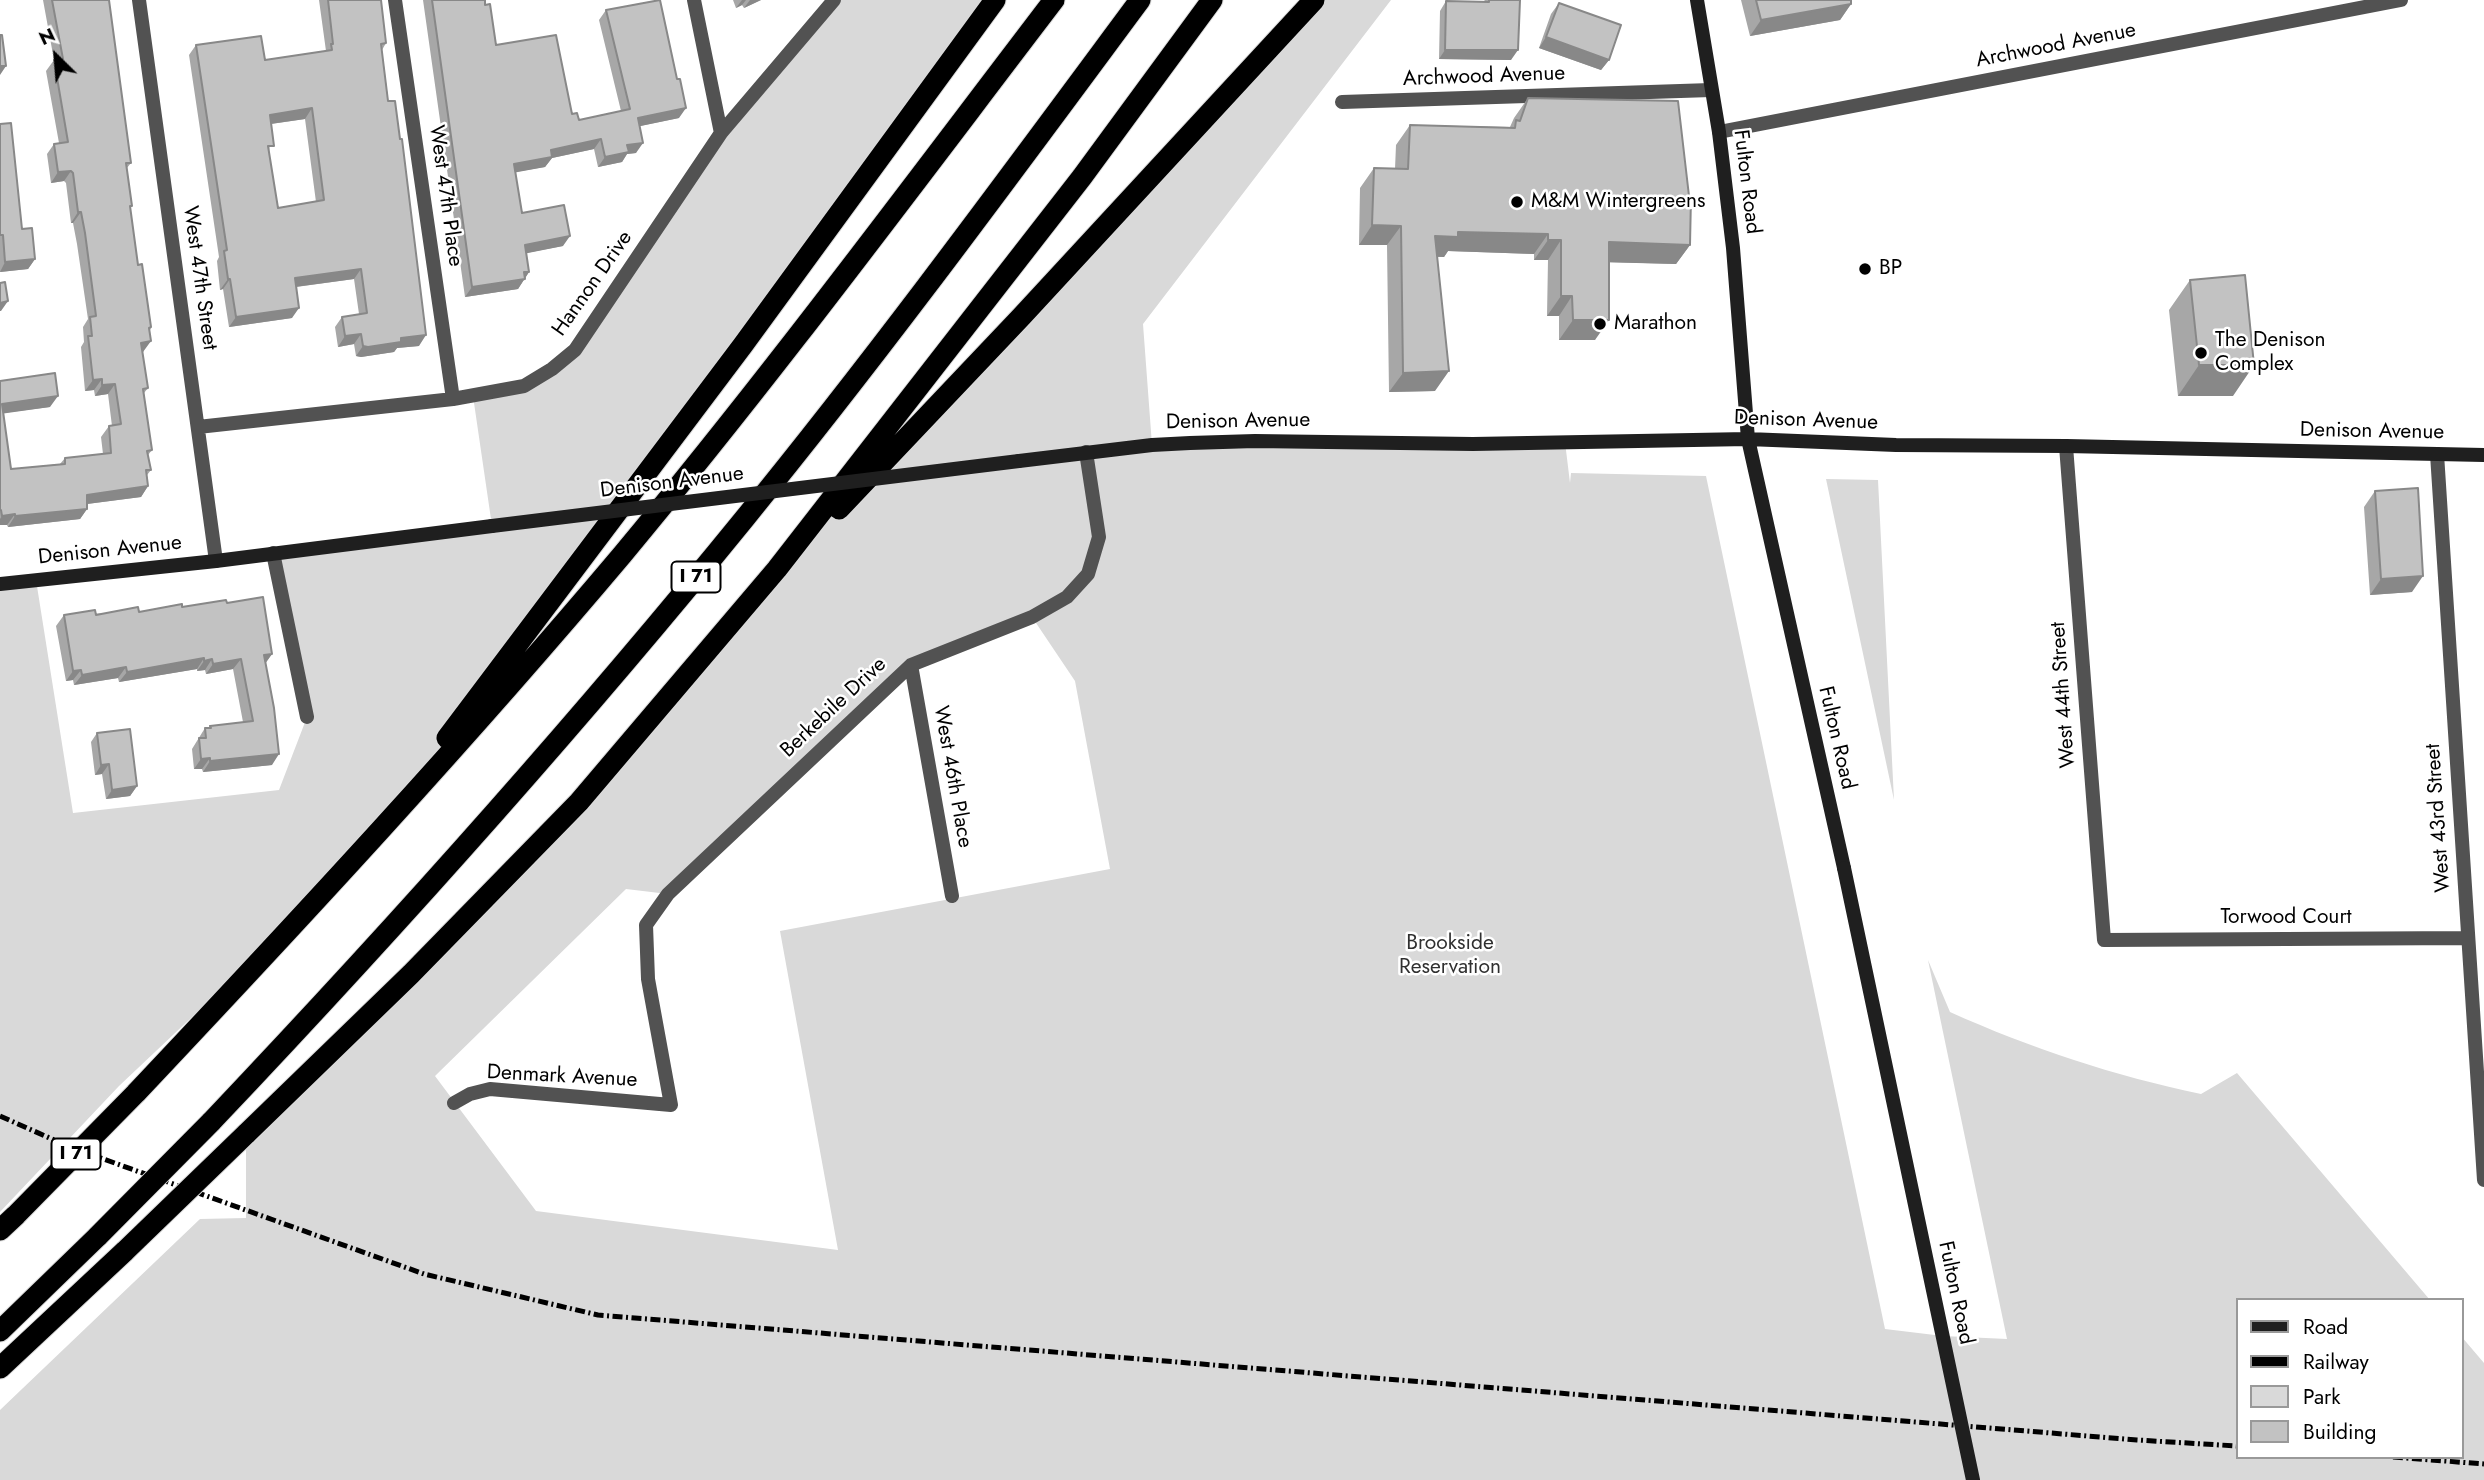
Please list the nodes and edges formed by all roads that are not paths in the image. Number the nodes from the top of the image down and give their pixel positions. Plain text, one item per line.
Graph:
1 (139, 0) edge
2 (395, 0) edge
3 (694, 0) edge
4 (834, 0) edge
5 (995, 0) edge
6 (1054, 0) edge
7 (1140, 0) edge
8 (1212, 0) edge
9 (1314, 0) edge
10 (1697, 0) edge
11 (2401, 0) edge
12 (1711, 90) junction
13 (1342, 103) dead end
14 (1718, 132) junction
15 (721, 134) junction
16 (453, 399) junction
17 (198, 427) junction
18 (1748, 439) junction
19 (2066, 446) junction
20 (1086, 452) junction
21 (2437, 454) junction
22 (2484, 455) edge
23 (273, 553) junction
24 (216, 561) junction
25 (777, 569) junction
26 (0, 584) edge
27 (911, 665) junction
28 (307, 717) dead end
29 (338, 878) junction
30 (952, 896) dead end
31 (2468, 938) junction
32 (2104, 940) joint
33 (454, 1103) dead end
34 (671, 1105) joint
35 (2484, 1180) edge
36 (0, 1230) edge
37 (0, 1331) edge
38 (0, 1368) edge
39 (1973, 1480) edge

1 - 17 street, West 47th Street
2 - 16 street, West 47th Place
3 - 15 street
4 - 15 street, Hannon Drive
5 - 29 highway
6 - 29 highway, I 71
7 - 37 highway, I 71, bridge
8 - 25 highway
9 - 25 highway
10 - 12 main road, Fulton Road
11 - 14 street, Archwood Avenue
12 - 13 street, Archwood Avenue
12 - 14 main road, Fulton Road
14 - 18 main road, Fulton Road
15 - 16 street, Hannon Drive
16 - 17 street, Hannon Drive
17 - 24 street, West 47th Street
18 - 19 main road, Denison Avenue
18 - 20 main road, Denison Avenue
18 - 39 main road, Fulton Road, bridge
19 - 21 main road, Denison Avenue
19 - 32 street, West 44th Street
20 - 23 main road, Denison Avenue, bridge
20 - 27 street, Berkebile Drive
21 - 22 main road, Denison Avenue
21 - 31 street, West 43rd Street
23 - 24 main road, Denison Avenue
23 - 28 street
24 - 26 main road, Denison Avenue
25 - 38 highway, bridge
27 - 30 street, West 46th Place
27 - 34 street, Berkebile Drive
29 - 36 highway, I 71, bridge
31 - 32 street, Torwood Court
31 - 35 street, West 43rd Street
33 - 34 street, Denmark Avenue

